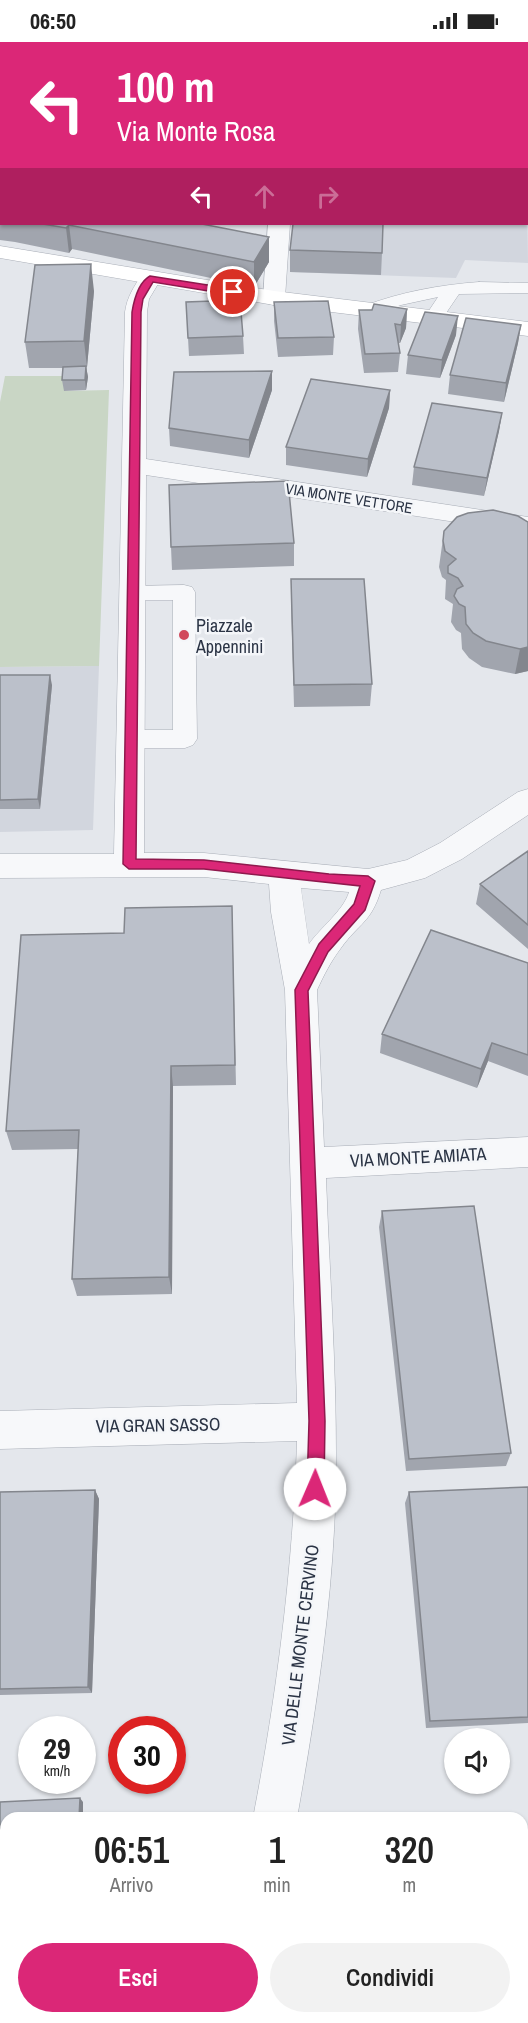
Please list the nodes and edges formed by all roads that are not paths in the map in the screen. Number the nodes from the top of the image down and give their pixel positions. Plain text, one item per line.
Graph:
1 (279, 225) edge
2 (0, 252) edge
3 (150, 279) junction
4 (528, 288) edge
5 (453, 289) junction
6 (274, 298) junction
7 (370, 310) junction
8 (433, 318) junction
9 (528, 329) edge
10 (135, 465) junction
11 (528, 525) edge
12 (132, 593) junction
13 (131, 739) junction
14 (528, 800) edge
15 (129, 864) junction
16 (0, 866) edge
17 (284, 873) junction
18 (368, 881) junction
19 (301, 990) junction
20 (528, 1152) edge
21 (308, 1163) junction
22 (317, 1421) junction
23 (0, 1430) edge
24 (276, 1812) edge

1 - 6 street
2 - 3 street
3 - 6 street
3 - 10 street
4 - 5 lane
5 - 7 lane
5 - 8 lane
6 - 7 street
7 - 8 street
8 - 9 street
10 - 11 street, VIA MONTE VETTORE
10 - 12 street
12 - 13 street
12 - 13 lane
13 - 15 street
14 - 18 street
15 - 16 street
15 - 17 street
17 - 18 street
17 - 19 street
18 - 19 street, VIA DELLE MONTE CERVINO
19 - 21 street, VIA DELLE MONTE CERVINO
20 - 21 street, VIA MONTE AMIATA
21 - 22 street, VIA DELLE MONTE CERVINO
22 - 23 street, VIA GRAN SASSO
22 - 24 street, VIA DELLE MONTE CERVINO

